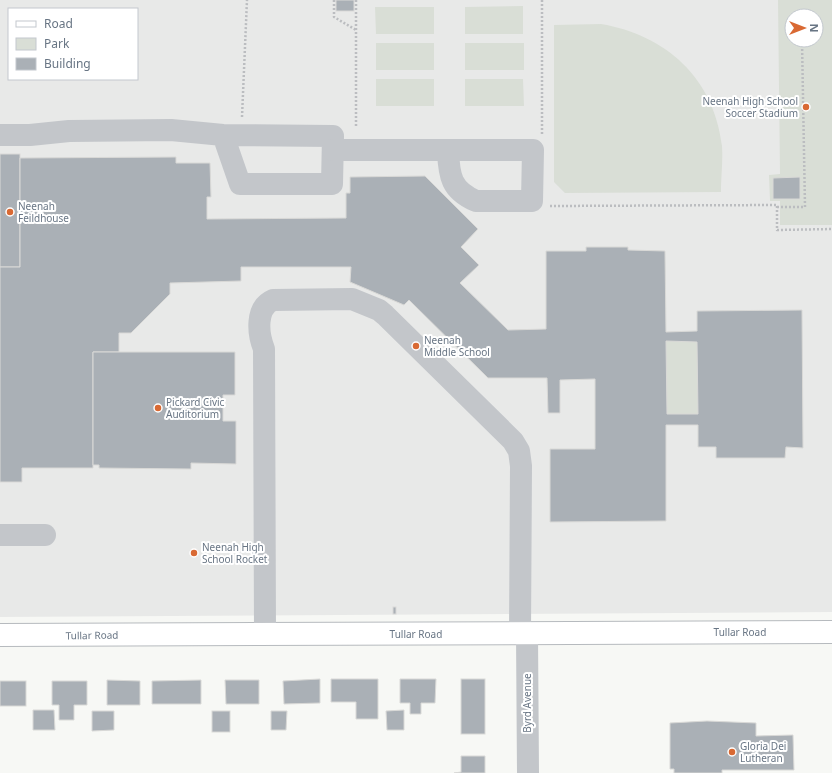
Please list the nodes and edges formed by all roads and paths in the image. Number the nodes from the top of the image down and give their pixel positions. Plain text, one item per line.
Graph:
1 (247, 0) edge
2 (334, 0) edge
3 (356, 0) edge
4 (542, 0) edge
5 (356, 30) junction
6 (802, 48) edge
7 (356, 126) dead end
8 (0, 135) edge
9 (232, 135) junction
10 (542, 142) dead end
11 (332, 150) junction
12 (448, 150) junction
13 (532, 201) junction
14 (777, 207) junction
15 (832, 229) edge
16 (45, 535) dead end
17 (0, 536) edge
18 (832, 632) edge
19 (265, 633) junction
20 (524, 634) junction
21 (0, 635) edge
22 (528, 773) edge

1 - 9 path
2 - 5 path
3 - 5 path
4 - 10 path
5 - 7 path
6 - 14 path
8 - 9 street
9 - 11 street
9 - 11 street
11 - 12 street
12 - 13 street
12 - 13 street
13 - 14 path
14 - 15 path
16 - 17 street
18 - 20 main road, Tullar Road
19 - 20 main road, Tullar Road
19 - 20 street, Byrd Avenue
19 - 21 main road, Tullar Road
20 - 22 street, Byrd Avenue

